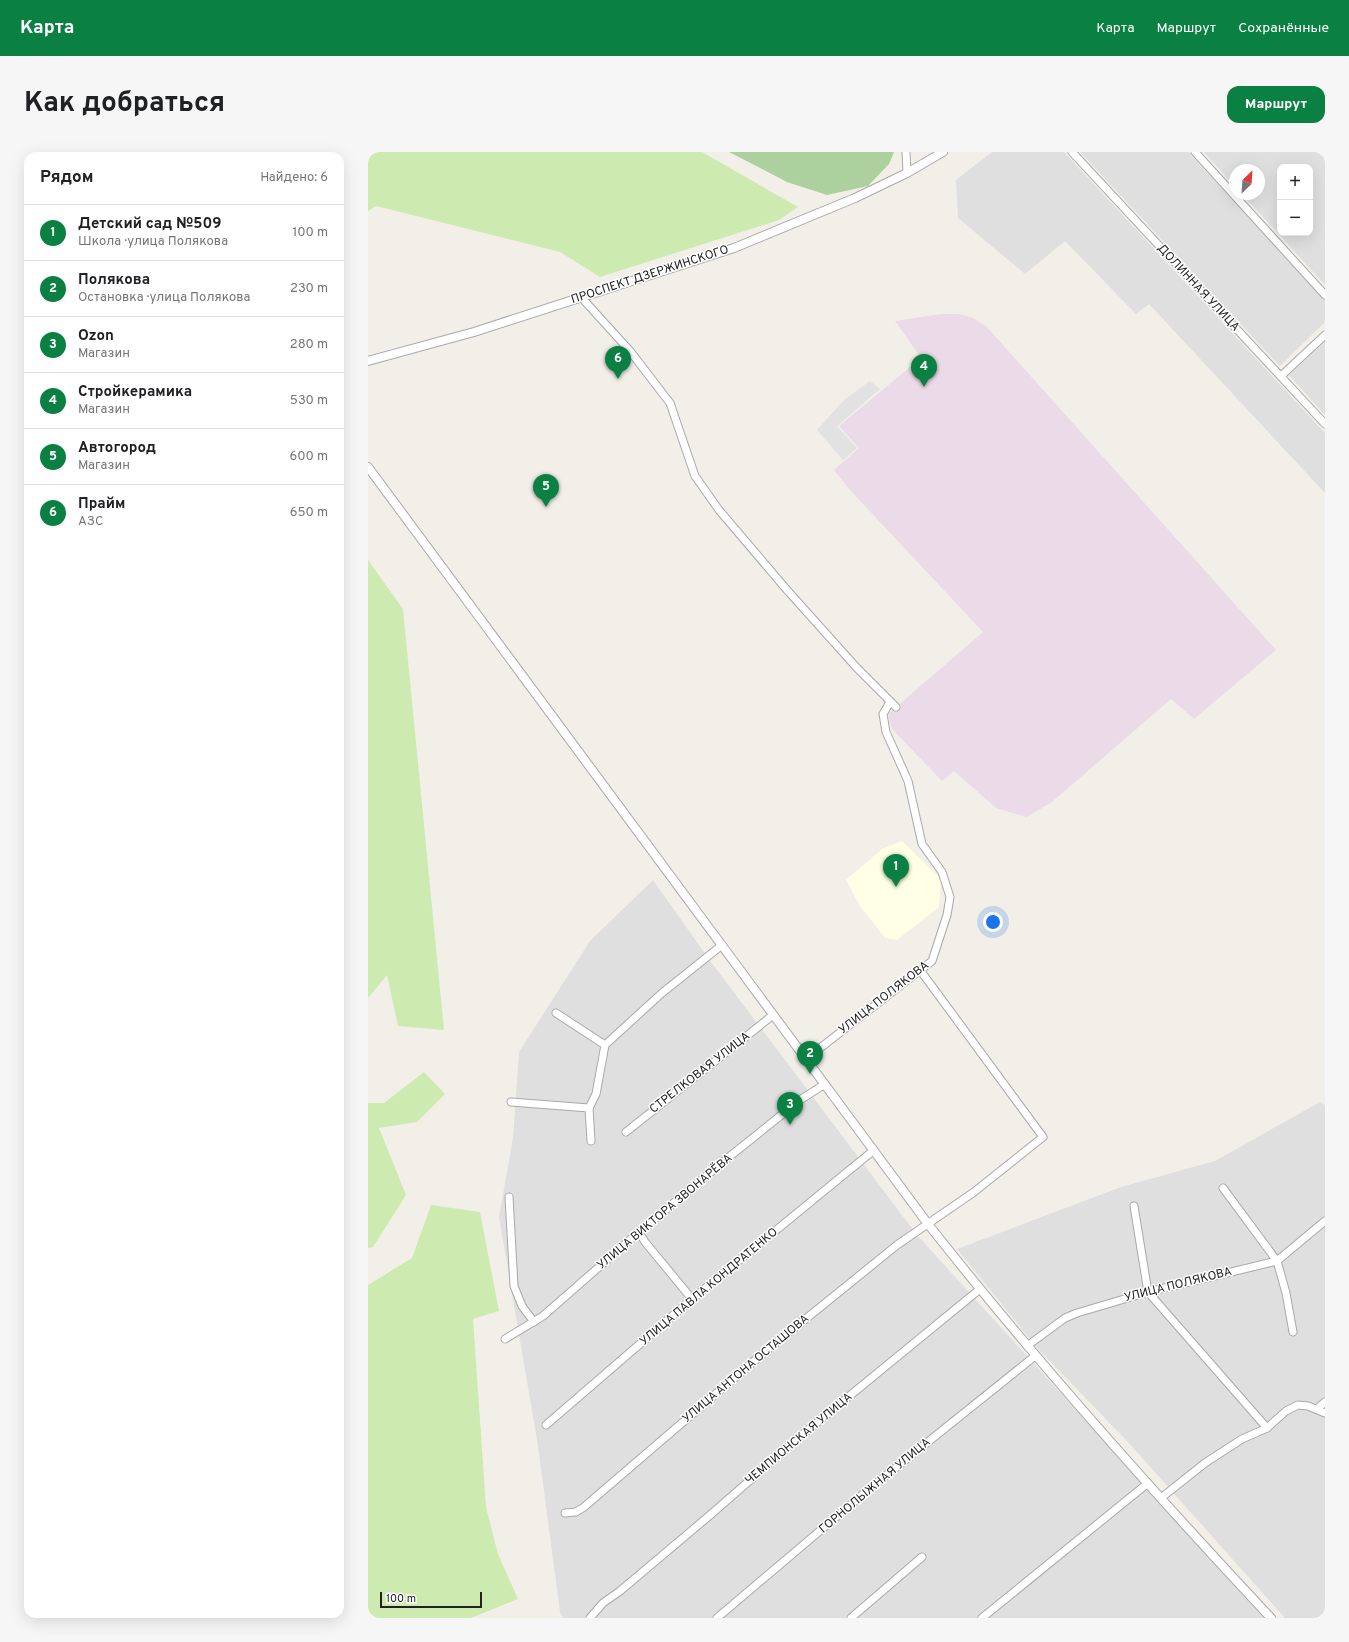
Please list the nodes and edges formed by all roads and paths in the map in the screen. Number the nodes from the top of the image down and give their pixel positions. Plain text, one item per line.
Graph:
1 (906, 152) edge
2 (943, 152) edge
3 (1072, 152) edge
4 (1196, 152) edge
5 (907, 173) junction
6 (1325, 295) edge
7 (581, 297) junction
8 (1325, 334) edge
9 (368, 361) edge
10 (1282, 376) junction
11 (1325, 424) edge
12 (368, 467) edge
13 (890, 702) junction
14 (896, 707) dead end
15 (722, 945) junction
16 (920, 970) junction
17 (556, 1013) dead end
18 (774, 1015) junction
19 (605, 1045) junction
20 (806, 1059) junction
21 (825, 1084) junction
22 (511, 1102) dead end
23 (589, 1108) junction
24 (626, 1132) dead end
25 (591, 1141) dead end
26 (874, 1150) junction
27 (1223, 1188) dead end
28 (509, 1197) dead end
29 (1134, 1206) dead end
30 (1325, 1221) edge
31 (928, 1224) junction
32 (639, 1232) junction
33 (1277, 1261) junction
34 (980, 1289) junction
35 (1148, 1292) junction
36 (692, 1299) junction
37 (534, 1322) junction
38 (1293, 1332) dead end
39 (505, 1339) dead end
40 (1027, 1346) junction
41 (1035, 1356) junction
42 (1325, 1402) edge
43 (1317, 1409) junction
44 (1325, 1413) edge
45 (546, 1426) dead end
46 (1267, 1428) junction
47 (1148, 1483) junction
48 (1161, 1498) junction
49 (565, 1513) dead end
50 (922, 1557) dead end
51 (590, 1618) edge
52 (717, 1618) edge
53 (851, 1618) edge
54 (982, 1618) edge
55 (1271, 1618) edge

1 - 5 street
2 - 5 street, ПРОСПЕКТ ДЗЕРЖИНСКОГО
3 - 10 street, ДОЛИННАЯ УЛИЦА
4 - 6 street
5 - 7 street, ПРОСПЕКТ ДЗЕРЖИНСКОГО
7 - 9 street, ПРОСПЕКТ ДЗЕРЖИНСКОГО
7 - 13 street
8 - 10 street
10 - 11 street, ДОЛИННАЯ УЛИЦА
12 - 15 street
13 - 14 street
13 - 16 street, УЛИЦА ПОЛЯКОВА
15 - 18 street
15 - 19 street
16 - 20 street, УЛИЦА ПОЛЯКОВА
16 - 31 street, УЛИЦА АНТОНА ОСТАШОВА
17 - 19 street
18 - 20 street
18 - 24 street, СТРЕЛКОВАЯ УЛИЦА
19 - 23 street
20 - 21 street
21 - 26 street
21 - 32 street, УЛИЦА ВИКТОРА ЗВОНАРЁВА
22 - 23 street
23 - 25 street
26 - 31 street
26 - 36 street, УЛИЦА ПАВЛА КОНДРАТЕНКО
27 - 33 street
28 - 37 street
29 - 35 street
30 - 33 street, УЛИЦА ПОЛЯКОВА
31 - 34 street
31 - 49 street, УЛИЦА АНТОНА ОСТАШОВА
32 - 36 street
32 - 37 street, УЛИЦА ВИКТОРА ЗВОНАРЁВА
33 - 35 street, УЛИЦА ПОЛЯКОВА
33 - 38 street
34 - 40 street
34 - 51 street, ЧЕМПИОНСКАЯ УЛИЦА
35 - 40 street, УЛИЦА ПОЛЯКОВА
35 - 46 street
36 - 45 street, УЛИЦА ПАВЛА КОНДРАТЕНКО
37 - 39 street, УЛИЦА ВИКТОРА ЗВОНАРЁВА
40 - 41 street
41 - 47 street
41 - 52 street, ГОРНОЛЫЖНАЯ УЛИЦА
42 - 43 street
43 - 44 street
43 - 46 street
46 - 48 street
47 - 48 street
47 - 54 street
48 - 55 street
50 - 53 street

